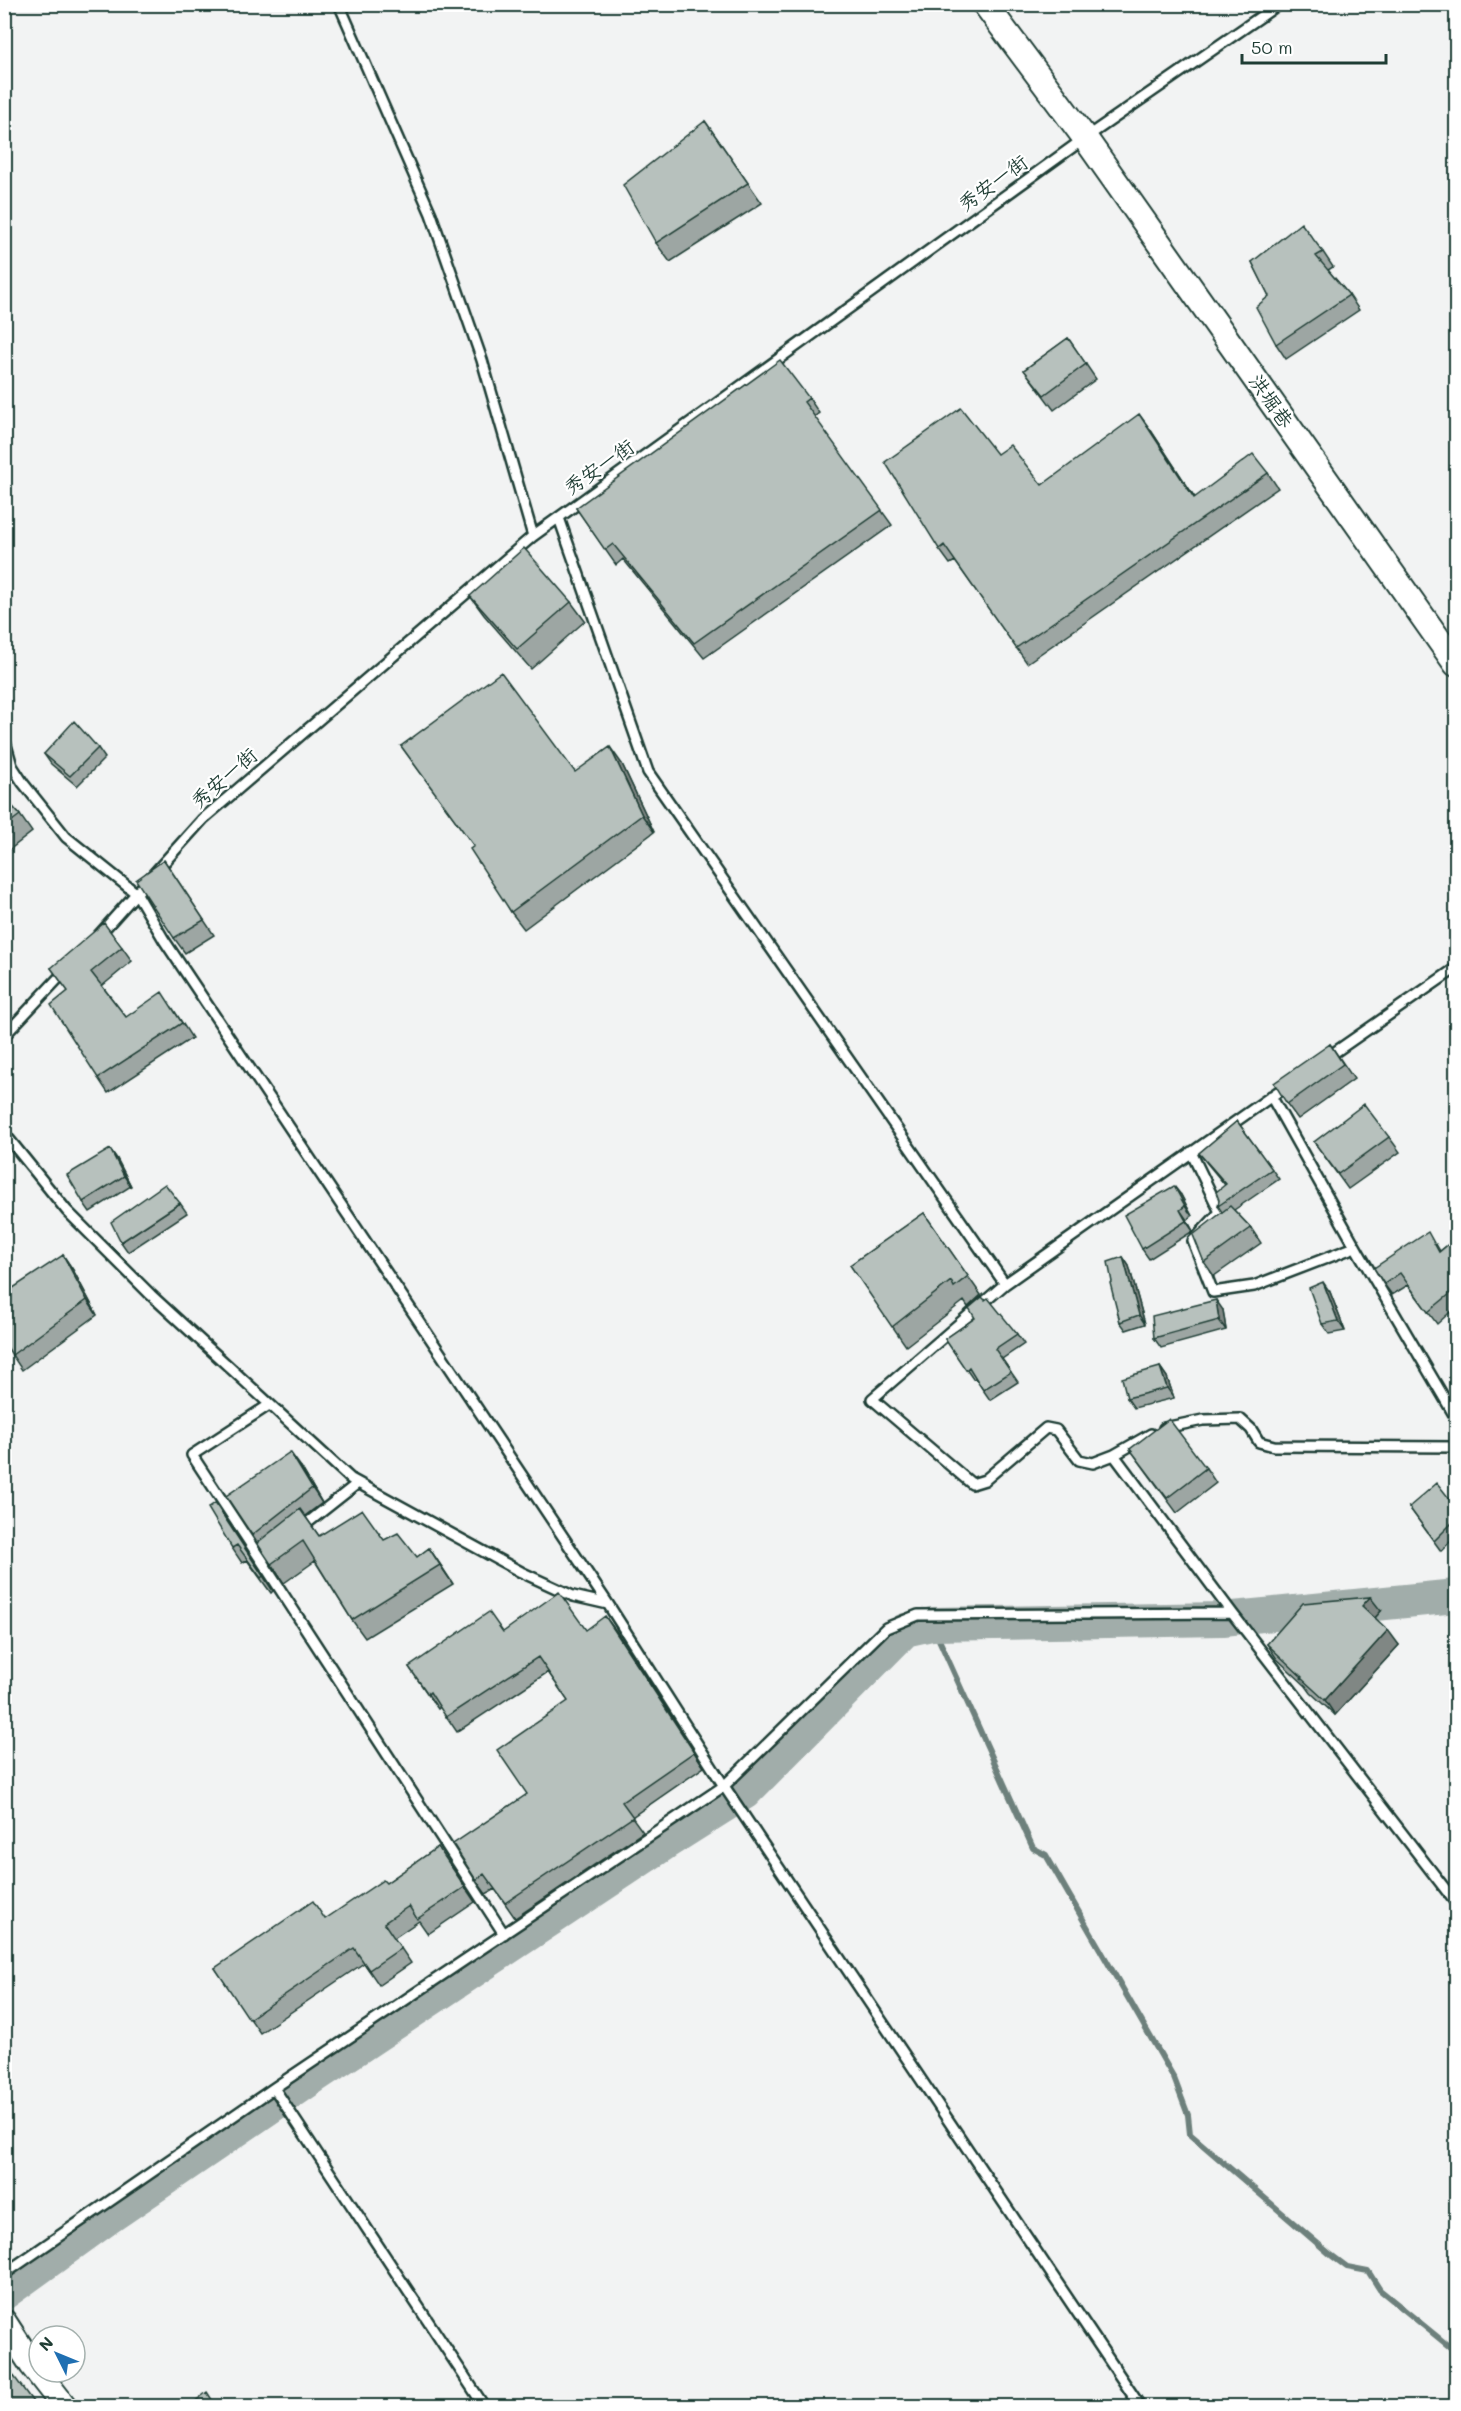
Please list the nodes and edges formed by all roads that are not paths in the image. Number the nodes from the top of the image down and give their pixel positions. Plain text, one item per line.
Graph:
1 (339, 4) edge
2 (985, 4) edge
3 (1279, 4) edge
4 (1085, 138) junction
5 (559, 518) junction
6 (533, 536) junction
7 (1456, 664) edge
8 (4, 738) edge
9 (136, 894) junction
10 (90, 944) edge
11 (74, 961) edge
12 (1456, 968) edge
13 (4, 1036) edge
14 (1320, 1063) edge
15 (1300, 1076) edge
16 (1271, 1096) junction
17 (4, 1133) edge
18 (1191, 1152) junction
19 (1355, 1247) junction
20 (1005, 1284) junction
21 (269, 1405) junction
22 (1456, 1418) edge
23 (1456, 1447) edge
24 (1114, 1455) junction
25 (358, 1483) junction
26 (296, 1532) edge
27 (279, 1546) edge
28 (261, 1560) junction
29 (608, 1604) junction
30 (1232, 1613) junction
31 (724, 1786) junction
32 (1456, 1903) edge
33 (504, 1934) junction
34 (274, 2088) junction
35 (4, 2274) edge
36 (4, 2322) edge
37 (64, 2406) edge
38 (484, 2406) edge
39 (1140, 2406) edge

1 - 6 lane
2 - 4 street, 洪堀巷
3 - 4 lane, 秀安一街
4 - 5 lane, 秀安一街
4 - 7 street, 洪堀巷
5 - 6 lane, 秀安一街
5 - 20 lane
6 - 9 lane, 秀安一街
8 - 9 lane
9 - 10 lane, 秀安一街
9 - 29 lane
11 - 13 lane
12 - 14 lane
15 - 16 lane
16 - 18 lane
16 - 19 lane
17 - 21 lane
18 - 19 lane
18 - 20 lane
19 - 22 lane
20 - 24 lane
21 - 25 lane
21 - 28 lane
23 - 24 lane
24 - 30 lane
25 - 26 lane
25 - 29 lane
27 - 28 lane
28 - 33 lane
29 - 31 lane
30 - 31 lane
30 - 32 lane
31 - 33 lane
31 - 39 lane
33 - 34 lane
34 - 35 lane
34 - 38 lane
36 - 37 street

